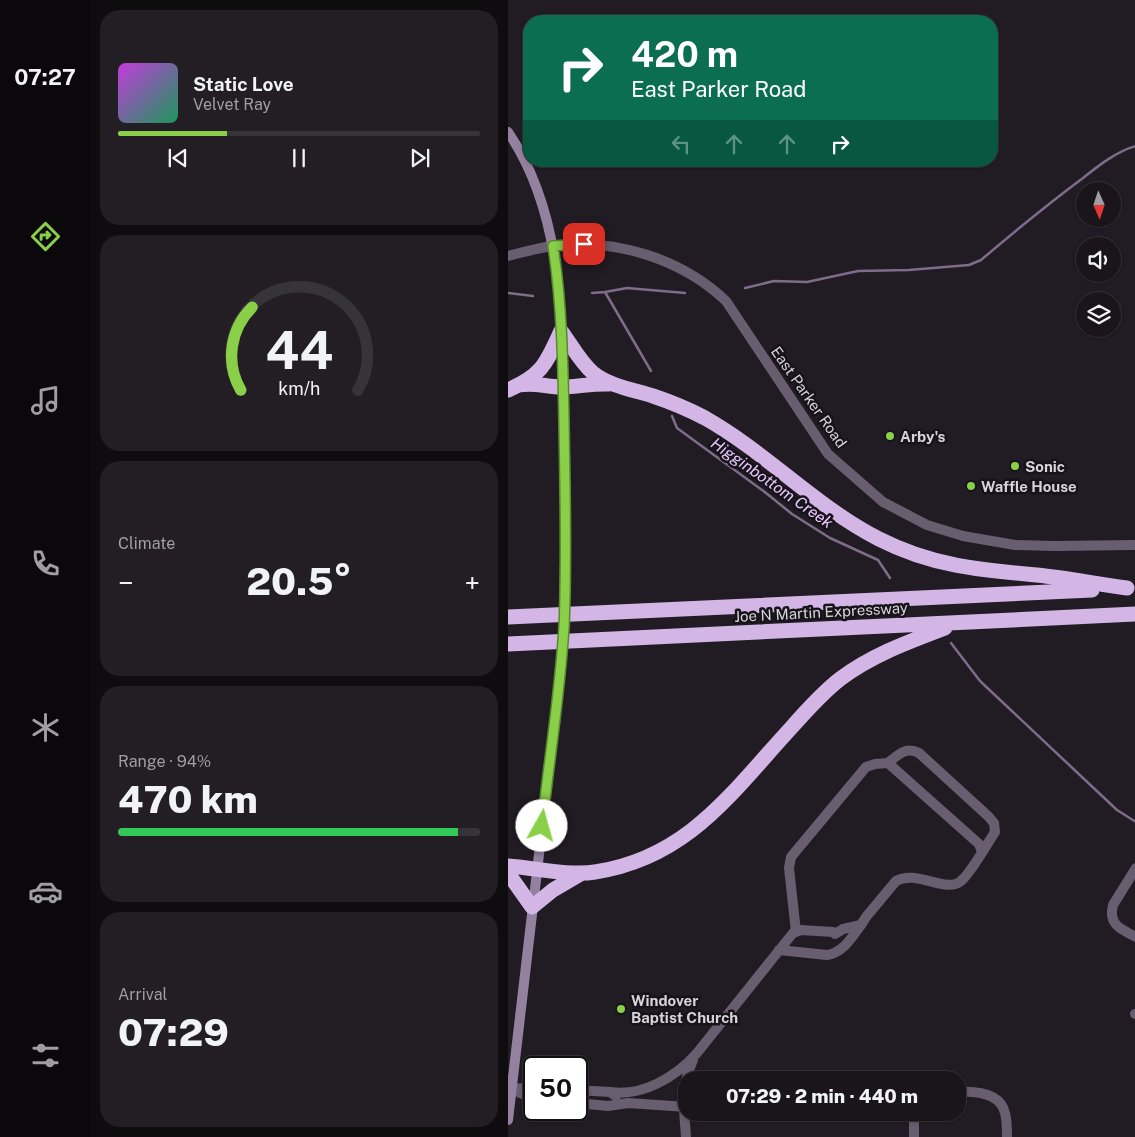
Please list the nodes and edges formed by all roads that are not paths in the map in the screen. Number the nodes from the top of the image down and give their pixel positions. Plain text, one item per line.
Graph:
1 (508, 132) edge
2 (523, 160) edge
3 (526, 167) edge
4 (553, 246) junction
5 (508, 256) edge
6 (561, 331) junction
7 (618, 385) junction
8 (513, 387) edge
9 (563, 387) junction
10 (1136, 545) edge
11 (1131, 588) edge
12 (1136, 614) edge
13 (508, 617) edge
14 (958, 623) junction
15 (508, 644) edge
16 (888, 763) junction
17 (982, 852) junction
18 (508, 866) edge
19 (536, 868) junction
20 (1136, 868) edge
21 (508, 873) edge
22 (582, 874) junction
23 (532, 907) junction
24 (861, 925) junction
25 (796, 932) junction
26 (835, 934) junction
27 (1136, 937) edge
28 (840, 949) junction
29 (779, 950) junction
30 (694, 1056) junction
31 (688, 1071) edge
32 (694, 1071) edge
33 (523, 1088) edge
34 (509, 1089) edge
35 (588, 1091) edge
36 (966, 1091) edge
37 (610, 1092) junction
38 (523, 1095) edge
39 (628, 1103) junction
40 (588, 1104) edge
41 (678, 1107) edge
42 (508, 1120) edge
43 (685, 1121) edge
44 (914, 1121) edge
45 (686, 1137) edge
46 (914, 1137) edge
47 (1007, 1137) edge

1 - 2 main road
3 - 4 main road
4 - 5 street, East Parker Road
4 - 6 main road
4 - 10 street, East Parker Road
6 - 7 highway
6 - 8 highway
6 - 9 main road
7 - 9 highway
7 - 11 highway
8 - 9 highway
9 - 19 main road, bridge
11 - 13 highway, Joe N Martin Expressway
12 - 14 highway, Joe N Martin Expressway
14 - 15 highway, Joe N Martin Expressway
14 - 22 highway
16 - 17 street
16 - 17 street
16 - 25 street
17 - 24 street
18 - 19 highway
19 - 22 highway
19 - 23 main road
20 - 27 street
21 - 23 highway
22 - 23 highway
23 - 34 main road
24 - 26 street
24 - 28 street
25 - 26 street
25 - 29 street
26 - 28 street
28 - 29 street
29 - 30 street
30 - 31 street
30 - 32 street
30 - 37 street
33 - 34 street
34 - 38 street
34 - 42 main road
35 - 37 street
36 - 47 street
37 - 39 street
39 - 40 street
39 - 41 street
43 - 45 street
44 - 46 street

